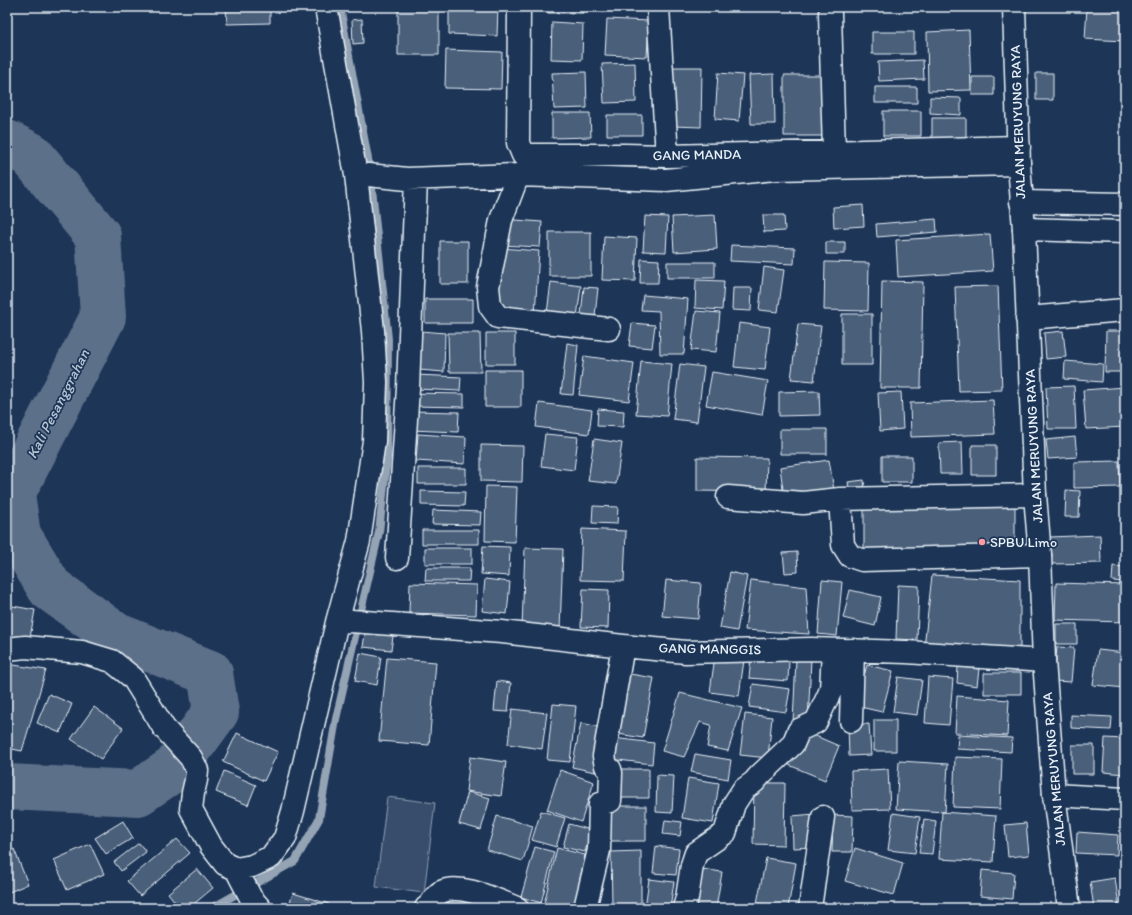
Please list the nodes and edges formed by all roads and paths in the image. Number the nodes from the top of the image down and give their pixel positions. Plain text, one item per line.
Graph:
1 (326, 7) edge
2 (519, 7) edge
3 (658, 7) edge
4 (1014, 7) edge
5 (830, 13) dead end
6 (834, 152) junction
7 (1019, 155) junction
8 (667, 156) junction
9 (362, 175) junction
10 (518, 175) junction
11 (408, 178) junction
12 (1021, 202) junction
13 (1125, 204) edge
14 (1024, 229) junction
15 (1125, 232) edge
16 (1125, 310) edge
17 (1027, 318) junction
18 (609, 329) dead end
19 (1035, 495) junction
20 (728, 498) dead end
21 (840, 499) junction
22 (1040, 555) junction
23 (397, 558) dead end
24 (344, 622) junction
25 (623, 646) junction
26 (7, 649) edge
27 (843, 650) junction
28 (1044, 661) junction
29 (851, 721) dead end
30 (1054, 795) junction
31 (1125, 799) edge
32 (823, 816) dead end
33 (236, 869) junction
34 (256, 903) edge
35 (427, 908) edge
36 (517, 908) edge
37 (585, 908) edge
38 (684, 908) edge
39 (810, 908) edge
40 (1069, 908) edge

1 - 9 street
2 - 8 street, GANG MANDA
3 - 8 street
4 - 7 street, JALAN MERUYUNG RAYA
5 - 6 street
6 - 7 street, GANG MANDA
6 - 8 street, GANG MANDA
7 - 10 street, GANG MANDA
7 - 12 street, JALAN MERUYUNG RAYA
9 - 11 street, GANG MANDA
9 - 24 street
10 - 11 street, GANG MANDA
10 - 18 street
11 - 23 street
12 - 13 street
12 - 14 street, JALAN MERUYUNG RAYA
14 - 15 street
14 - 17 street, JALAN MERUYUNG RAYA
16 - 17 street
17 - 19 street, JALAN MERUYUNG RAYA
19 - 21 street
19 - 22 street, JALAN MERUYUNG RAYA
20 - 21 street
21 - 22 street
22 - 28 street, JALAN MERUYUNG RAYA
24 - 25 street, GANG MANGGIS
24 - 33 street
25 - 27 street, GANG MANGGIS
25 - 37 street
26 - 33 street
27 - 28 street, GANG MANGGIS
27 - 29 street
27 - 38 street
28 - 30 street, JALAN MERUYUNG RAYA
30 - 31 street
30 - 40 street, JALAN MERUYUNG RAYA
32 - 39 street
33 - 34 street
35 - 36 street

